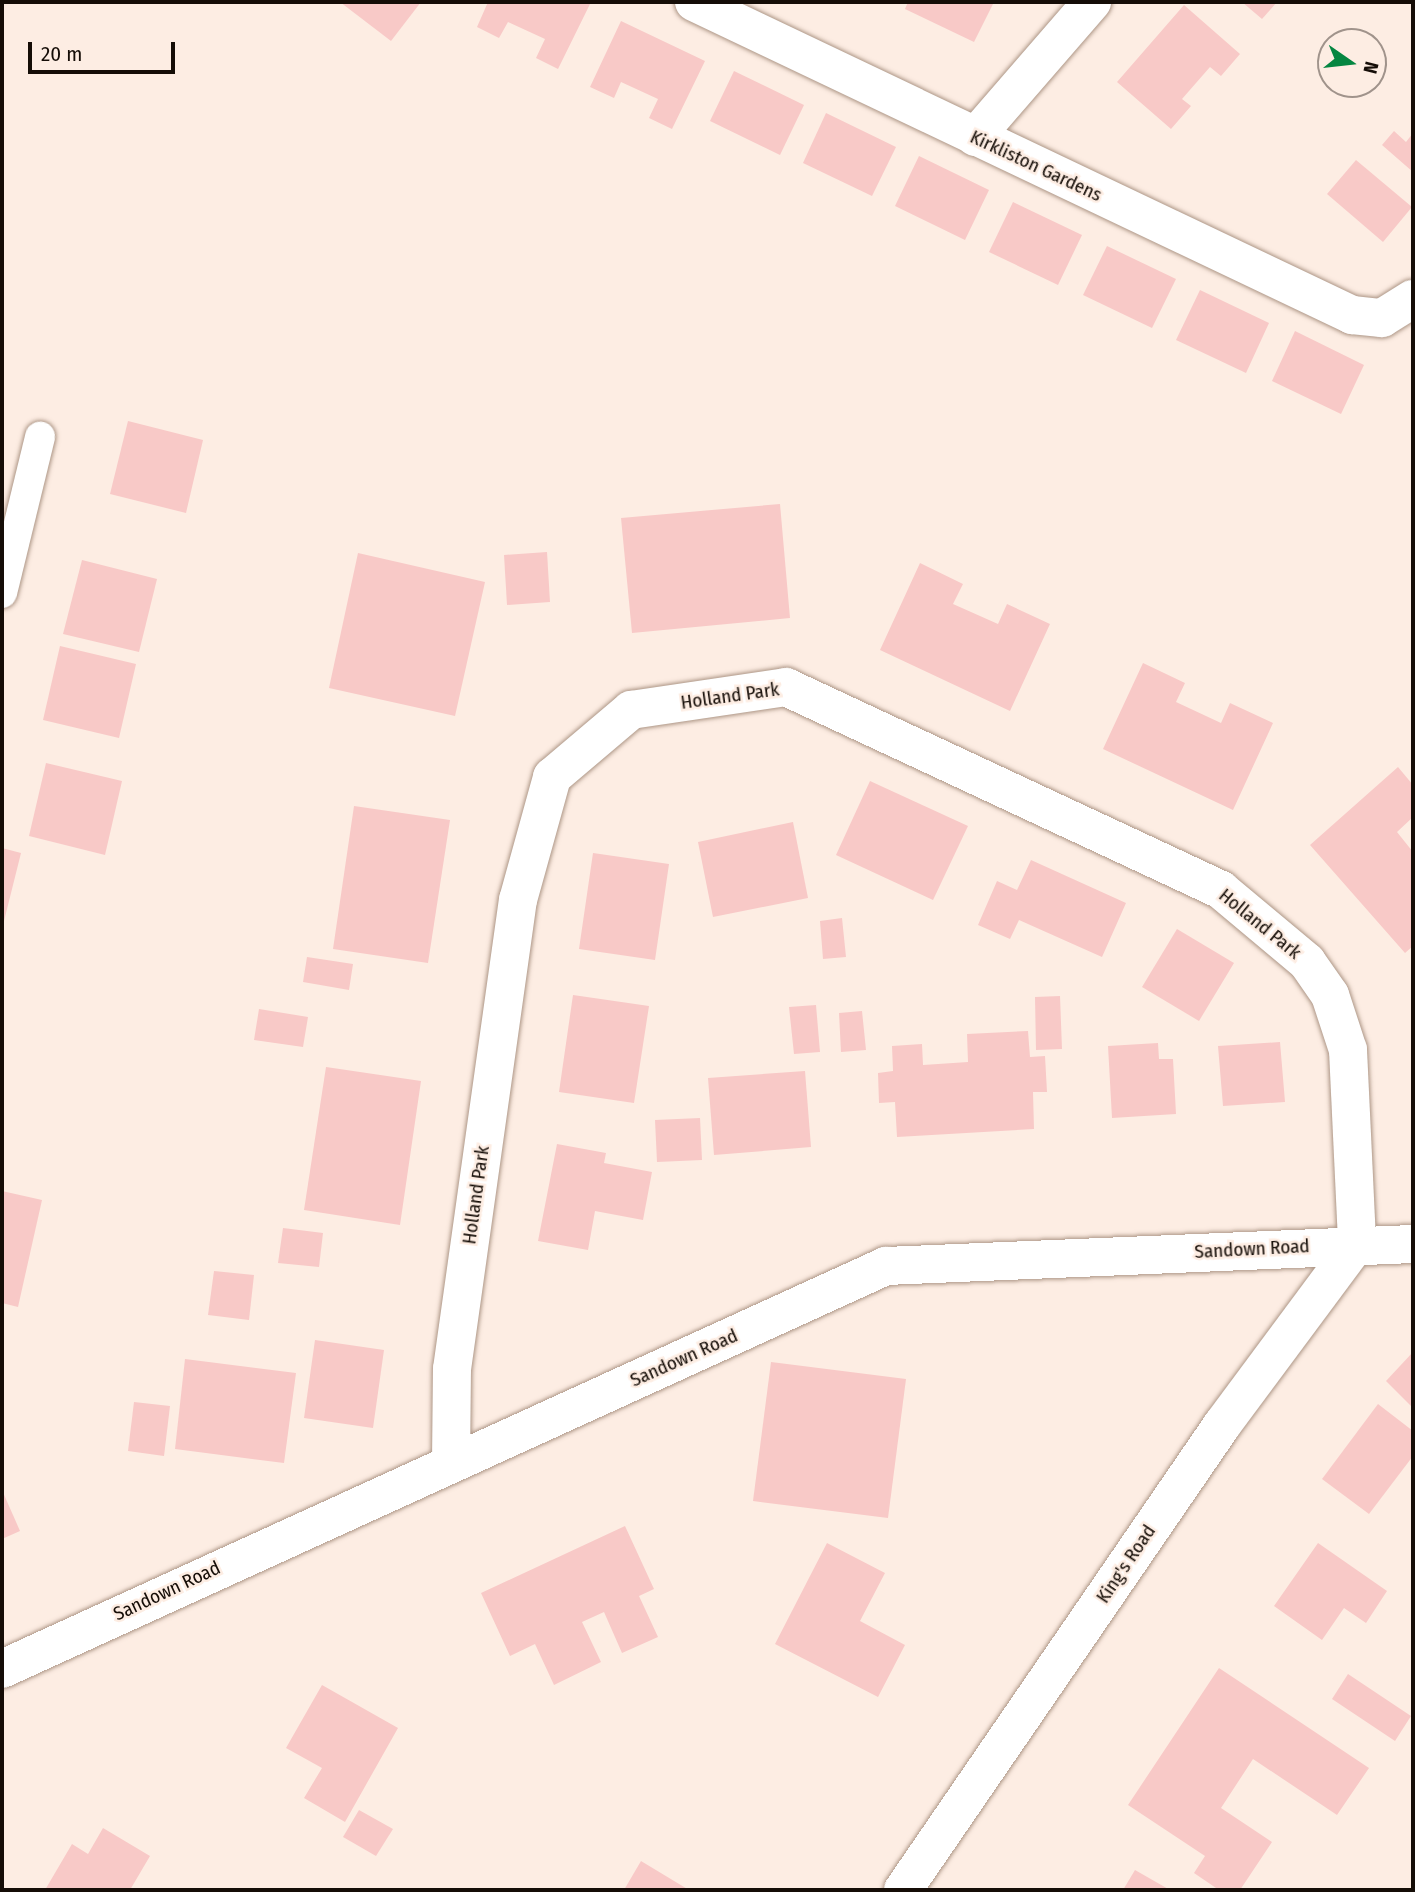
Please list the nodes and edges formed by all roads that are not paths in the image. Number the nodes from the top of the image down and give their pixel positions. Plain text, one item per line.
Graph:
1 (694, 2) edge
2 (1092, 2) edge
3 (975, 137) junction
4 (1398, 309) edge
5 (40, 437) dead end
6 (2, 593) edge
7 (1357, 1243) junction
8 (1413, 1244) edge
9 (451, 1462) junction
10 (2, 1669) edge
11 (903, 1890) edge

1 - 3 street, Kirkliston Gardens
2 - 3 street
3 - 4 street, Kirkliston Gardens
5 - 6 lane
7 - 8 street, Sandown Road
7 - 9 street, Sandown Road
7 - 9 street, Holland Park
7 - 11 street, King's Road
9 - 10 street, Sandown Road

